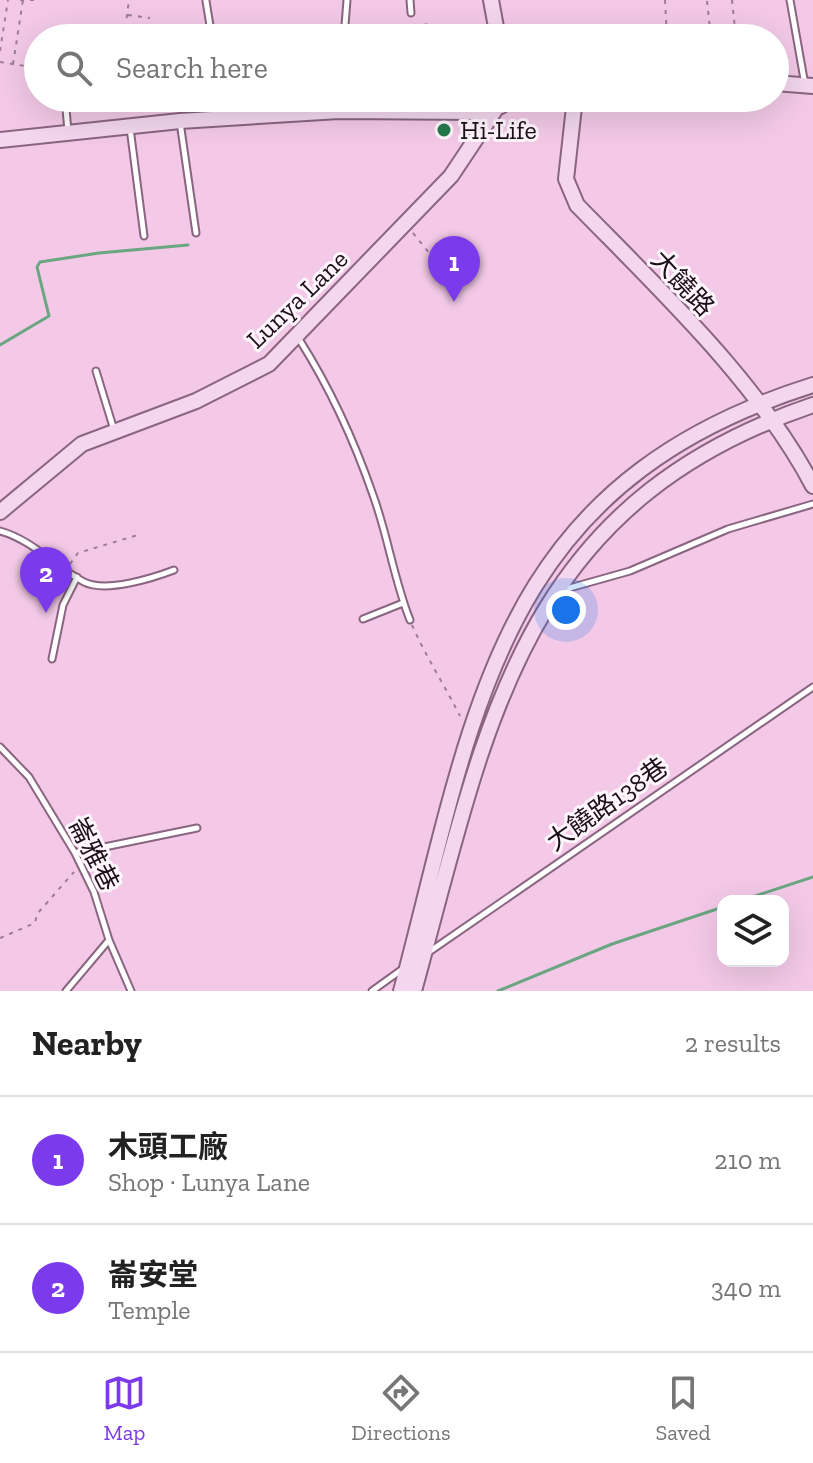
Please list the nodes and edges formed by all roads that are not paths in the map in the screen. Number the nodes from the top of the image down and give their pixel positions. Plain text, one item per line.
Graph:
1 (347, 0) edge
2 (410, 0) edge
3 (491, 0) edge
4 (790, 0) edge
5 (206, 1) edge
6 (411, 13) dead end
7 (210, 24) edge
8 (345, 24) edge
9 (495, 24) edge
10 (789, 84) edge
11 (809, 86) edge
12 (66, 112) edge
13 (223, 112) edge
14 (273, 112) edge
15 (413, 112) edge
16 (442, 112) edge
17 (496, 112) edge
18 (573, 112) edge
19 (431, 114) joint
20 (223, 118) junction
21 (180, 121) junction
22 (129, 127) junction
23 (68, 132) junction
24 (0, 140) edge
25 (196, 233) dead end
26 (144, 236) dead end
27 (298, 338) junction
28 (96, 371) dead end
29 (813, 385) edge
30 (760, 402) junction
31 (813, 405) edge
32 (772, 419) junction
33 (114, 430) junction
34 (813, 486) edge
35 (813, 504) edge
36 (0, 512) edge
37 (0, 531) edge
38 (174, 570) dead end
39 (77, 577) junction
40 (554, 592) junction
41 (403, 603) junction
42 (363, 619) dead end
43 (410, 620) road end
44 (52, 659) dead end
45 (813, 687) edge
46 (0, 747) edge
47 (197, 828) dead end
48 (75, 853) junction
49 (109, 940) junction
50 (424, 956) junction
51 (408, 966) junction
52 (66, 991) edge
53 (131, 991) edge
54 (372, 991) edge
55 (401, 991) edge
56 (414, 991) edge

1 - 8 lane
2 - 6 lane
3 - 9 street
4 - 11 lane
5 - 7 lane
10 - 11 street
12 - 23 lane
13 - 20 lane
14 - 20 street
15 - 19 street
16 - 19 street
17 - 27 street, Lunya Lane
18 - 30 street, 大饒路
20 - 21 street
21 - 22 street
21 - 25 lane
22 - 23 street
22 - 26 lane
23 - 24 street
27 - 33 street, Lunya Lane
27 - 41 lane
28 - 33 lane
29 - 30 street
30 - 32 street, 大饒路
30 - 51 street
31 - 32 street
32 - 34 street, 大饒路
32 - 40 street
33 - 36 street, Lunya Lane
35 - 40 lane
37 - 39 lane
38 - 39 lane
39 - 44 lane
40 - 50 street
41 - 42 lane
41 - 43 lane
45 - 50 lane, 大饒路138巷
46 - 48 lane, 崙雅巷
47 - 48 lane
48 - 49 lane, 崙雅巷
49 - 52 lane
49 - 53 lane, 崙雅巷
50 - 51 lane, 大饒路138巷
50 - 56 street
51 - 54 lane, 大饒路138巷
51 - 55 street

